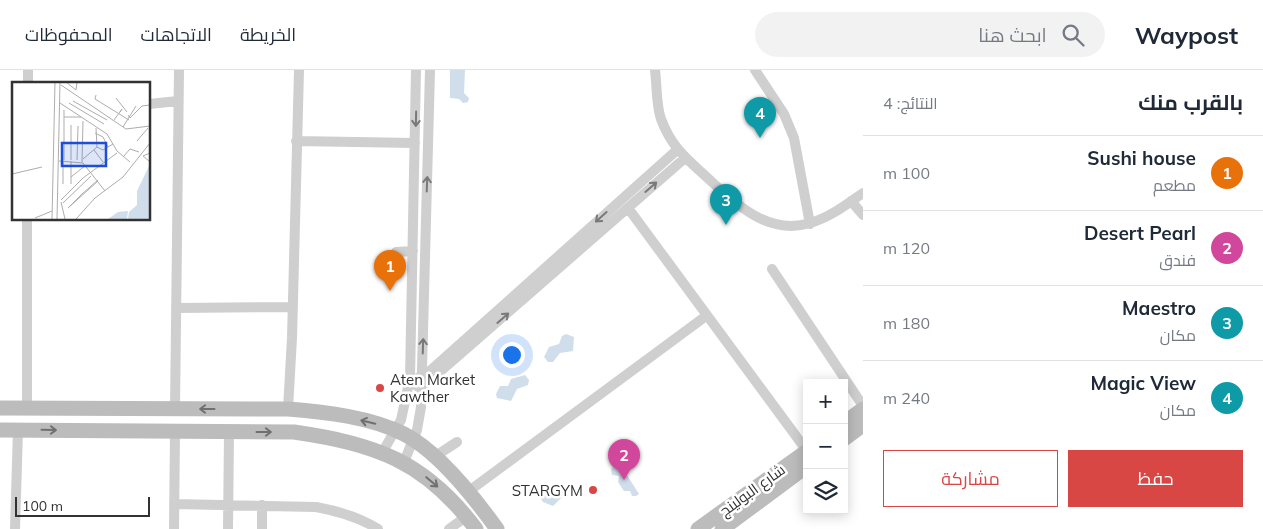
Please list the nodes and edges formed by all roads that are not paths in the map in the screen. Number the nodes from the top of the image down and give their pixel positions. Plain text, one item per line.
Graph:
1 (179, 70) edge
2 (299, 70) edge
3 (416, 70) edge
4 (430, 70) edge
5 (655, 70) edge
6 (755, 70) edge
7 (178, 101) junction
8 (150, 104) edge
9 (296, 141) junction
10 (415, 143) junction
11 (677, 150) junction
12 (685, 158) junction
13 (863, 193) edge
14 (852, 201) junction
15 (628, 208) junction
16 (863, 215) edge
17 (27, 220) edge
18 (810, 224) junction
19 (413, 251) junction
20 (396, 252) dead end
21 (553, 267) junction
22 (772, 269) dead end
23 (176, 308) junction
24 (293, 308) junction
25 (706, 316) junction
26 (422, 381) junction
27 (410, 382) junction
28 (0, 408) edge
29 (27, 408) junction
30 (863, 408) edge
31 (175, 409) junction
32 (288, 409) junction
33 (848, 420) edge
34 (863, 425) edge
35 (0, 430) edge
36 (18, 430) junction
37 (396, 431) junction
38 (175, 432) junction
39 (229, 432) junction
40 (848, 436) edge
41 (413, 441) junction
42 (457, 442) dead end
43 (803, 446) edge
44 (382, 453) junction
45 (803, 454) edge
46 (434, 457) junction
47 (404, 462) junction
48 (803, 468) edge
49 (469, 491) junction
50 (751, 499) junction
51 (174, 504) junction
52 (228, 505) junction
53 (262, 505) junction
54 (466, 516) junction
55 (15, 529) edge
56 (174, 529) edge
57 (228, 529) edge
58 (262, 529) edge
59 (378, 529) edge
60 (449, 529) edge
61 (476, 529) edge
62 (497, 529) edge
63 (698, 529) edge
64 (722, 529) edge

1 - 7 street
2 - 9 street
3 -> 10 street
26 -> 4 street
5 - 11 street
6 - 18 street
7 - 8 street
7 - 23 street
9 - 10 street
9 - 24 street
10 - 19 street
11 - 12 street
11 -> 21 street
15 -> 12 street
12 - 18 street
13 - 14 street
14 - 16 street
14 - 18 street
15 - 21 street
15 - 25 street
17 - 29 street
19 - 20 street
19 - 27 street
21 - 26 street
22 - 30 street
23 - 24 street
23 - 31 street
24 - 32 street
25 - 43 street
25 - 49 street
26 - 27 street
26 - 41 street
27 - 37 street
28 - 29 street
29 - 31 street
30 - 33 street
32 -> 31 street
37 -> 32 street
34 - 40 street
35 - 36 street
36 -> 38 street
36 - 55 street
37 - 41 street
37 - 44 street
38 - 39 street
38 - 51 street
39 -> 44 street
39 - 52 street
41 - 46 street
41 - 47 street
42 - 46 street
44 - 47 street
45 - 50 street, شارع البولينج
46 - 49 street
47 -> 54 street
48 - 50 street, شارع البولينج
49 - 62 street
50 - 63 street, شارع البولينج
50 - 64 street, شارع البولينج
51 - 52 street
51 - 56 street
52 - 53 street
52 - 57 street
53 - 58 street
53 - 59 street
54 - 60 street
54 - 61 street

